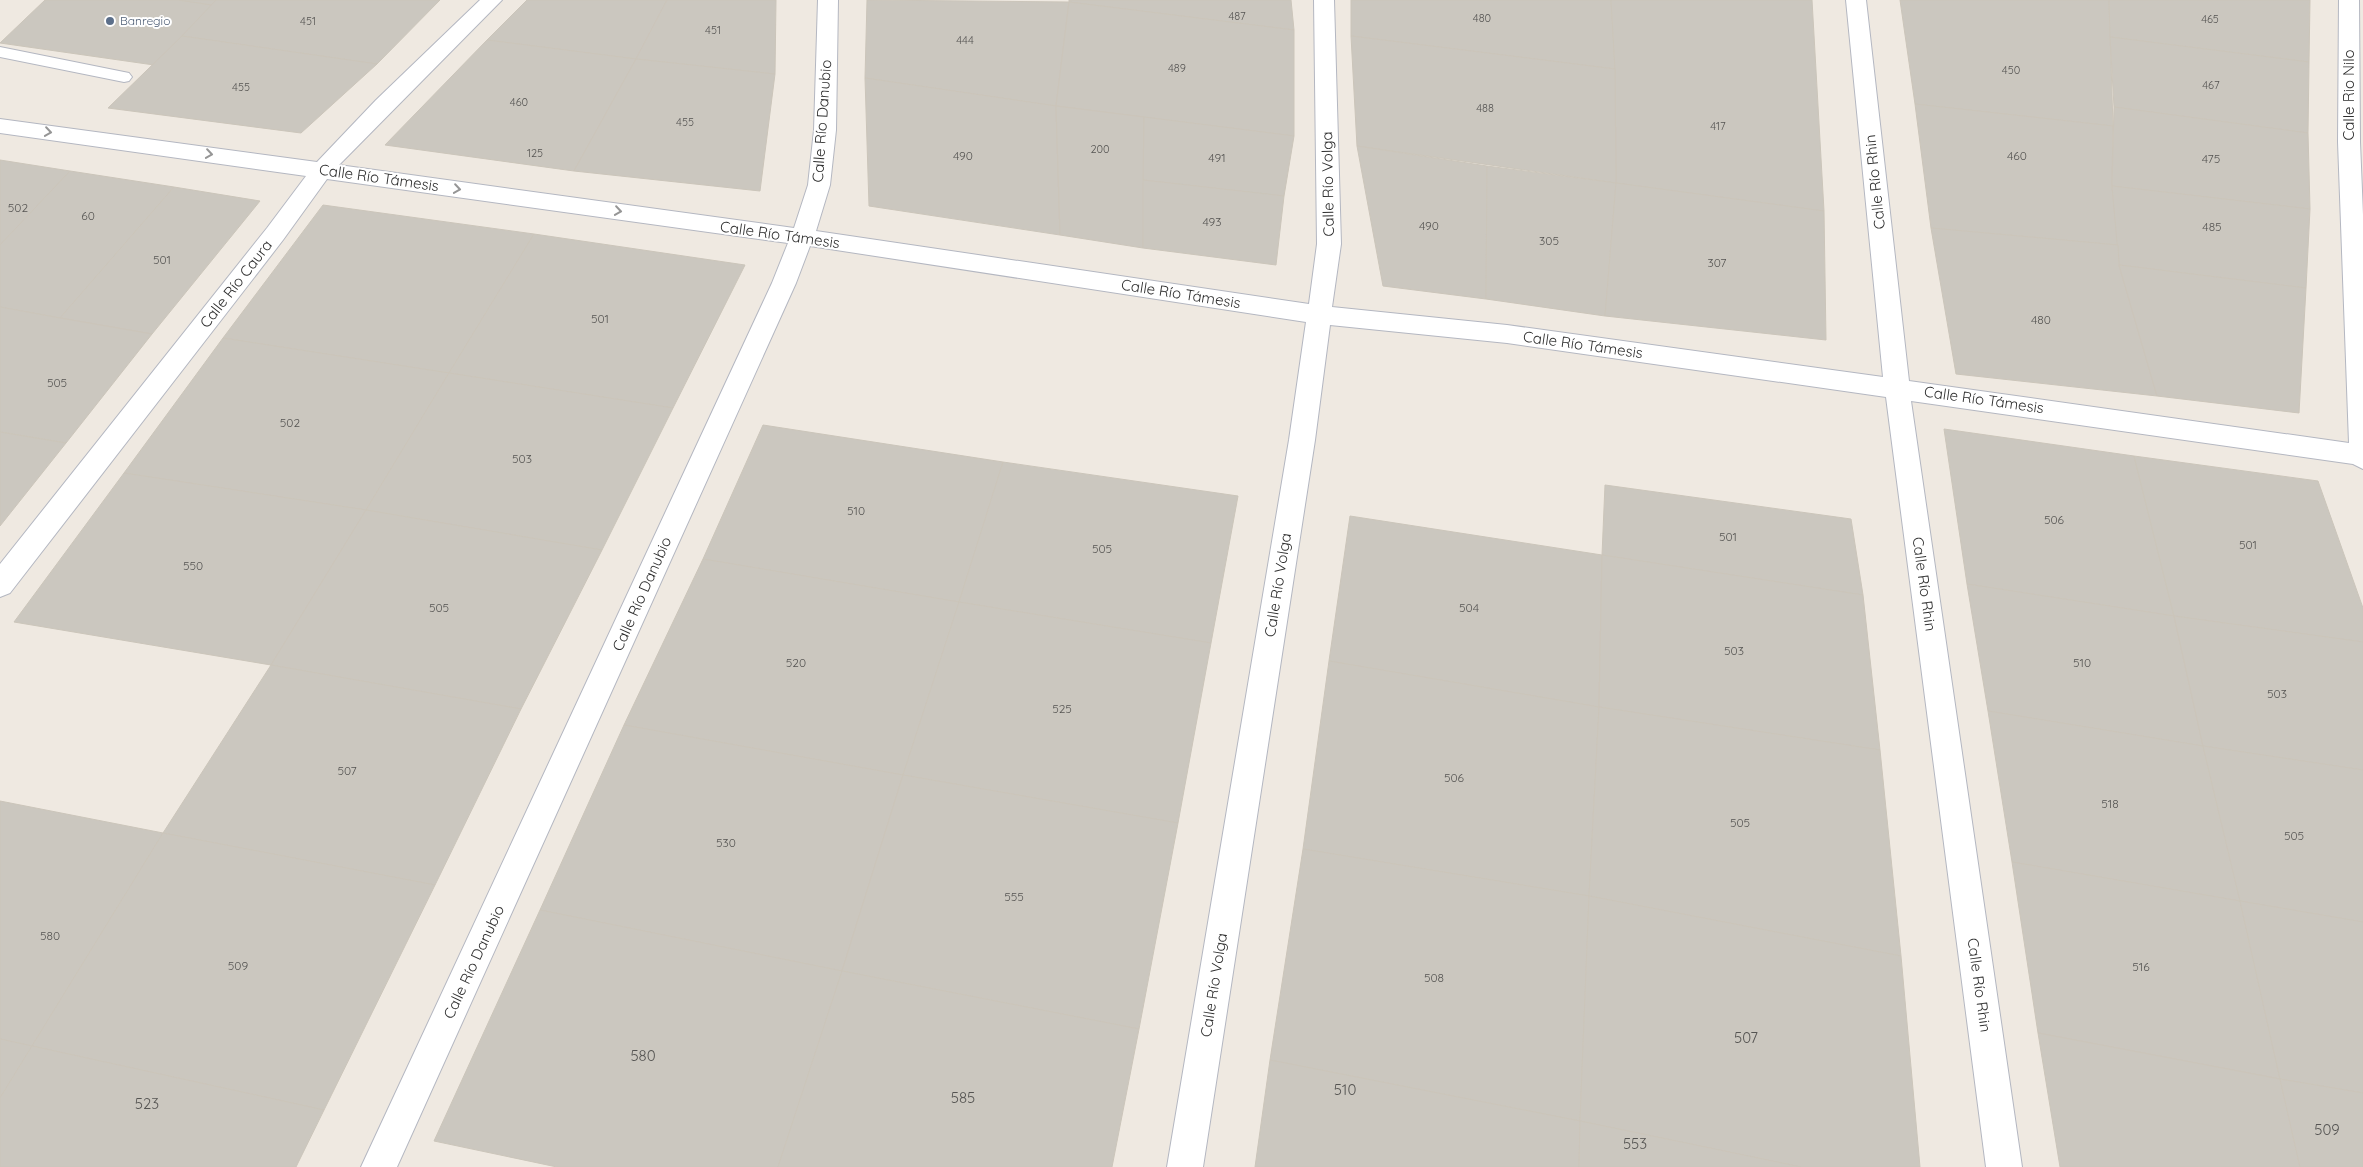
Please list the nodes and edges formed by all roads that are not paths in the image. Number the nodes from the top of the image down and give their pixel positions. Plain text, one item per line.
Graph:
1 (492, 0) edge
2 (828, 0) edge
3 (1324, 0) edge
4 (1856, 0) edge
5 (2349, 0) edge
6 (0, 52) edge
7 (124, 77) dead end
8 (0, 126) edge
9 (322, 170) junction
10 (802, 237) junction
11 (1319, 315) junction
12 (1897, 388) junction
13 (2362, 456) edge
14 (0, 586) edge
15 (379, 1167) edge
16 (1185, 1167) edge
17 (2004, 1167) edge

1 - 9 street, Calle Río Caura
2 - 10 street, Calle Río Danubio
3 - 11 street, Calle Río Volga
4 - 12 street, Calle Río Rhin
5 - 13 street, Calle Rio Nilo
6 - 7 lane
8 -> 9 street, Calle Río Támesis
9 -> 10 street, Calle Río Támesis
9 - 14 street, Calle Río Caura
10 - 11 street, Calle Río Támesis
10 - 15 street, Calle Río Danubio
11 - 12 street, Calle Río Támesis
11 - 16 street, Calle Río Volga
12 - 13 street, Calle Río Támesis
12 - 17 street, Calle Río Rhin

